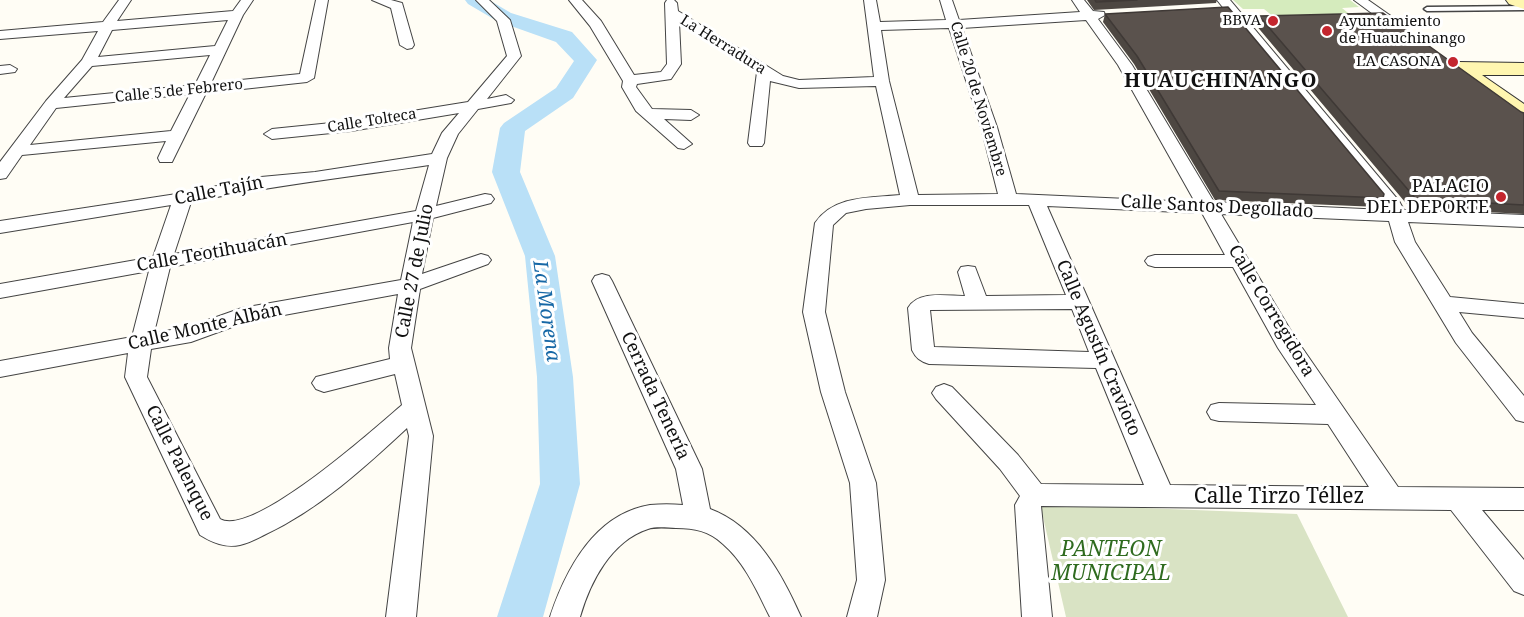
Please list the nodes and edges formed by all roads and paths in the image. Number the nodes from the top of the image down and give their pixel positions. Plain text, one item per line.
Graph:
1 (125, 0) edge
2 (247, 0) edge
3 (322, 0) edge
4 (378, 0) edge
5 (482, 0) edge
6 (575, 0) edge
7 (870, 0) edge
8 (946, 0) edge
9 (1360, 0) edge
10 (1515, 0) edge
11 (1227, 4) edge
12 (671, 6) edge
13 (1524, 6) edge
14 (1083, 8) edge
15 (1208, 9) edge
16 (1427, 9) dead end
17 (237, 15) junction
18 (1113, 15) edge
19 (955, 24) junction
20 (107, 26) junction
21 (874, 26) junction
22 (0, 35) edge
23 (1414, 37) edge
24 (407, 45) dead end
25 (220, 50) junction
26 (88, 62) junction
27 (1524, 69) edge
28 (764, 72) junction
29 (631, 80) junction
30 (882, 81) junction
31 (201, 88) junction
32 (506, 100) dead end
33 (51, 104) junction
34 (472, 105) junction
35 (651, 114) junction
36 (1524, 114) edge
37 (691, 115) dead end
38 (272, 134) dead end
39 (177, 135) junction
40 (756, 143) dead end
41 (684, 144) dead end
42 (16, 151) junction
43 (166, 158) dead end
44 (439, 158) junction
45 (0, 174) edge
46 (183, 198) junction
47 (485, 199) dead end
48 (1008, 199) junction
49 (1035, 199) junction
50 (910, 200) junction
51 (1209, 206) junction
52 (424, 215) junction
53 (1396, 215) junction
54 (1524, 221) edge
55 (5, 226) edge
56 (0, 246) edge
57 (481, 260) dead end
58 (1155, 261) dead end
59 (1240, 261) junction
60 (161, 262) junction
61 (968, 272) dead end
62 (602, 281) dead end
63 (410, 285) junction
64 (0, 291) edge
65 (1078, 302) junction
66 (978, 304) junction
67 (1443, 304) junction
68 (1524, 310) edge
69 (141, 343) junction
70 (1103, 360) junction
71 (402, 364) junction
72 (0, 369) edge
73 (324, 383) dead end
74 (944, 393) dead end
75 (414, 408) junction
76 (1219, 412) dead end
77 (1524, 413) edge
78 (1335, 415) junction
79 (1034, 495) junction
80 (1162, 496) junction
81 (1391, 498) junction
82 (1457, 498) junction
83 (1524, 499) edge
84 (698, 515) junction
85 (1524, 582) edge
86 (401, 617) edge
87 (565, 617) edge
88 (786, 617) edge
89 (862, 617) edge
90 (1037, 617) edge

1 - 20 street
2 - 17 street
3 - 31 street, Calle 5 de Febrero
4 - 24 street
5 - 34 street, Calle 27 de Julio
6 - 29 street
7 - 21 street
8 - 19 street, Calle 20 de Noviembre
9 - 23 street
10 - 13 main road
11 - 15 street
11 - 53 street
12 - 28 street, La Herradura
12 - 29 street, La Herradura
13 - 16 lane
14 - 18 street
14 - 19 street
14 - 51 street, Calle Corregidora
17 - 20 street
17 - 25 street
19 - 21 street
19 - 48 street, Calle 20 de Noviembre
20 - 22 street
20 - 26 street
21 - 30 street
25 - 26 street
25 - 31 street
26 - 33 street
27 - 36 main road
28 - 30 street, La Herradura
28 - 40 street
29 - 35 street
30 - 50 street
31 - 33 street, Calle 5 de Febrero
31 - 39 street
32 - 34 street, Calle Tolteca
33 - 42 street
34 - 38 street, Calle Tolteca
34 - 44 street, Calle 27 de Julio
35 - 37 street
35 - 41 street
39 - 42 street
39 - 43 street
42 - 45 street
44 - 46 street, Calle Tajín
44 - 52 street, Calle 27 de Julio
46 - 55 street, Calle Tajín
46 - 60 street, Calle Palenque
47 - 52 street, Calle Teotihuacán
48 - 49 street, Calle Santos Degollado
48 - 50 street, Calle Santos Degollado
49 - 51 street, Calle Santos Degollado
49 - 65 street, Calle Agustín Cravioto
50 - 89 street, Calle Santos Degollado
51 - 53 street, Calle Santos Degollado
51 - 59 street, Calle Corregidora
52 - 60 street, Calle Teotihuacán
52 - 63 street, Calle 27 de Julio
53 - 54 street, Calle Santos Degollado
53 - 67 street
55 - 56 street
57 - 63 street, Calle Monte Albán
58 - 59 street
59 - 78 street, Calle Corregidora
60 - 64 street, Calle Teotihuacán
60 - 69 street, Calle Palenque
61 - 66 street
62 - 84 street, Cerrada Tenería
63 - 69 street, Calle Monte Albán
63 - 71 street, Calle 27 de Julio
65 - 66 street
65 - 70 street, Calle Agustín Cravioto
66 - 70 street
67 - 68 street
67 - 77 street
69 - 72 street, Calle Monte Albán
69 - 75 street, Calle Palenque
70 - 80 street, Calle Agustín Cravioto
71 - 73 street
71 - 75 street, Calle 27 de Julio
74 - 79 street
75 - 86 street, Calle 27 de Julio
76 - 78 street
78 - 81 street, Calle Corregidora
79 - 80 street, Calle Tirzo Téllez
79 - 90 street
80 - 81 street, Calle Tirzo Téllez
81 - 82 street, Calle Tirzo Téllez
82 - 83 street, Calle Tirzo Téllez
82 - 85 street
84 - 87 street
84 - 88 street

